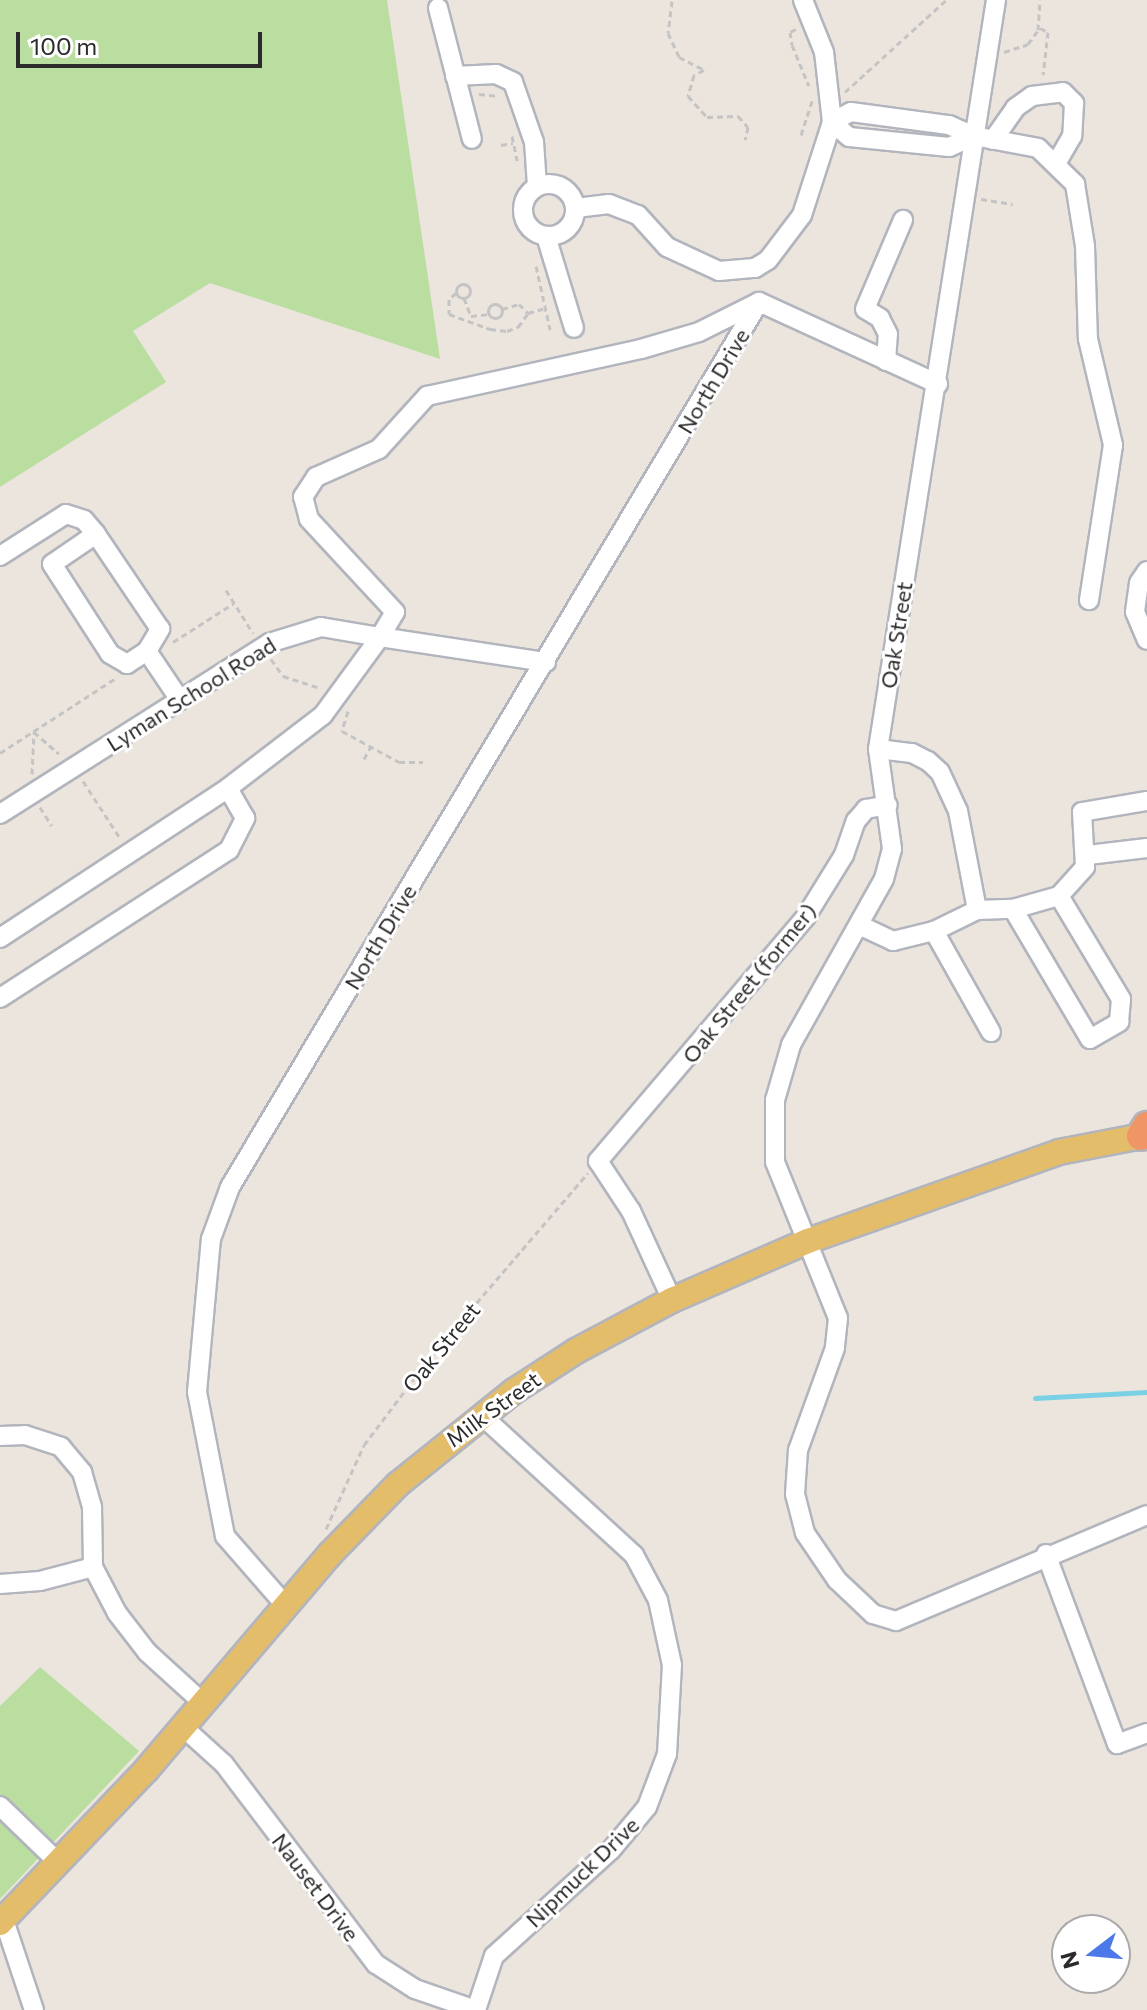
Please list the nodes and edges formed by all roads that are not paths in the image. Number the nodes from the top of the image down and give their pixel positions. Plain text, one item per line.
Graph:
1 (803, 0) edge
2 (996, 0) edge
3 (438, 8) dead end
4 (455, 76) junction
5 (832, 122) junction
6 (974, 136) junction
7 (472, 139) dead end
8 (993, 140) junction
9 (1056, 164) junction
10 (537, 186) junction
11 (576, 208) junction
12 (903, 220) dead end
13 (546, 236) junction
14 (759, 302) junction
15 (574, 328) dead end
16 (886, 361) junction
17 (938, 384) junction
18 (96, 534) junction
19 (0, 556) edge
20 (1147, 571) edge
21 (1089, 600) dead end
22 (380, 637) junction
23 (1147, 640) edge
24 (147, 651) junction
25 (546, 662) junction
26 (180, 700) junction
27 (878, 749) junction
28 (228, 788) junction
29 (1147, 801) edge
30 (888, 805) junction
31 (0, 814) edge
32 (1147, 848) edge
33 (1088, 855) junction
34 (1059, 896) junction
35 (1013, 909) junction
36 (977, 910) junction
37 (859, 925) junction
38 (934, 931) junction
39 (0, 938) edge
40 (0, 998) edge
41 (991, 1032) dead end
42 (1145, 1132) edge
43 (808, 1241) junction
44 (672, 1300) junction
45 (481, 1415) junction
46 (0, 1436) edge
47 (1147, 1515) edge
48 (1046, 1554) junction
49 (93, 1567) junction
50 (0, 1584) edge
51 (286, 1606) junction
52 (203, 1703) junction
53 (183, 1727) junction
54 (1147, 1733) edge
55 (0, 1806) edge
56 (60, 1864) junction
57 (2, 1922) edge
58 (34, 2010) edge
59 (476, 2010) edge

1 - 5 street
2 - 6 street, Oak Street
3 - 4 street
4 - 7 street
4 - 10 street
5 - 6 street
5 - 11 street
6 - 8 street
6 - 17 street, Oak Street
8 - 9 street
8 - 9 street
9 - 21 street
10 - 11 street
10 - 13 street
11 - 13 street
12 - 16 street
13 - 15 street
14 - 16 street
14 - 22 street
14 - 25 street, North Drive
16 - 17 street
17 - 27 street, Oak Street
18 - 19 street
18 - 24 street
18 - 24 street
20 - 23 street
22 - 25 street, Lyman School Road
22 - 26 street, Lyman School Road
22 - 28 street
24 - 26 street
25 - 51 street, North Drive
26 - 31 street, Lyman School Road
27 - 30 street, Oak Street
27 - 36 street
28 - 39 street
28 - 40 street
29 - 33 street
30 - 37 street, Oak Street
30 - 44 street, Oak Street (former)
32 - 33 street
33 - 34 street
34 - 35 street
34 - 35 street
35 - 36 street
36 - 38 street
37 - 38 street
37 - 43 street, Oak Street
38 - 41 street
42 - 43 main road, Milk Street
43 - 44 main road, Milk Street
43 - 48 street, Oak Street
44 - 45 main road, Milk Street
45 - 51 main road, Milk Street
45 - 59 street, Nipmuck Drive
46 - 49 street
47 - 48 street, Oak Street
48 - 54 street
49 - 50 street
49 - 52 street
51 - 52 main road, Milk Street
52 - 53 main road, Milk Street
53 - 56 main road, Milk Street
53 - 59 street, Nauset Drive
55 - 56 street
56 - 57 main road, Milk Street
57 - 58 street

